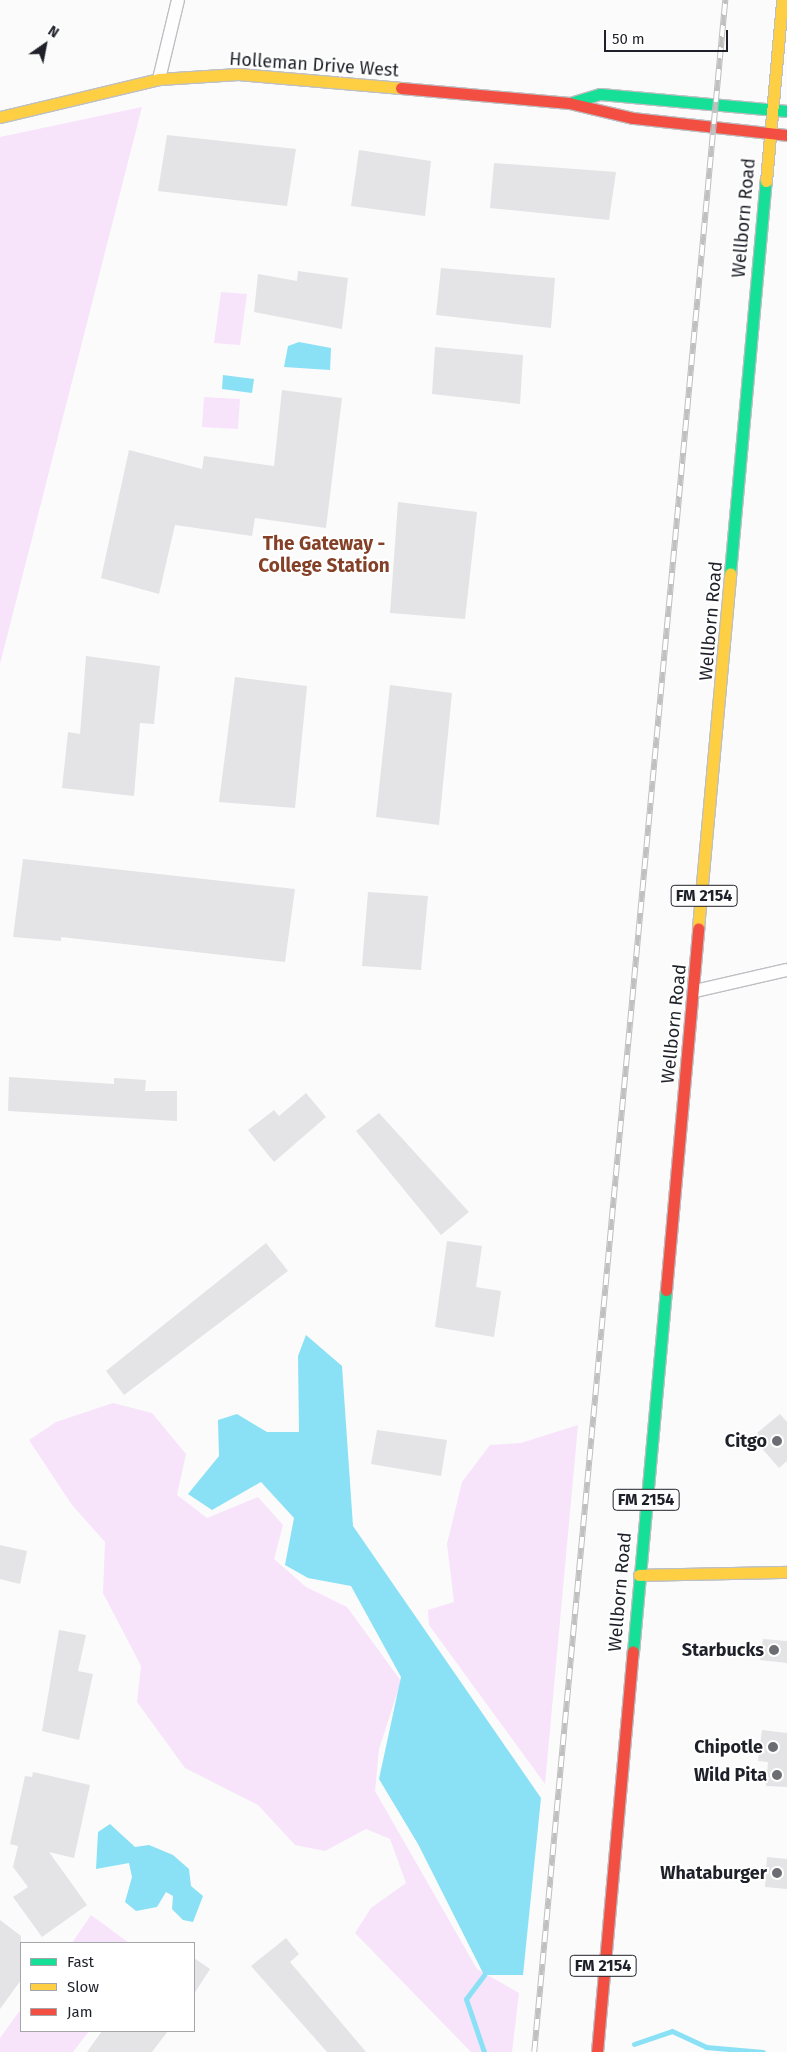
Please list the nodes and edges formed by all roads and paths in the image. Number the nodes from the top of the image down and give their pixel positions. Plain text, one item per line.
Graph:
1 (178, 0) edge
2 (782, 0) edge
3 (159, 79) junction
4 (569, 103) junction
5 (771, 110) junction
6 (787, 111) edge
7 (0, 117) edge
8 (769, 133) junction
9 (787, 135) edge
10 (787, 970) edge
11 (695, 991) junction
12 (787, 1572) edge
13 (639, 1574) junction
14 (597, 2052) edge

1 - 3 street
2 - 5 main road, Wellborn Road / FM 2154
3 - 4 main road, Holleman Drive West
3 - 7 main road, Holleman Drive West
4 - 5 main road, Holleman Drive West
4 - 8 main road, Holleman Drive West
5 - 6 main road, Holleman Drive West
5 - 8 main road, Wellborn Road / FM 2154
8 - 9 main road, Holleman Drive West
8 - 11 main road, Wellborn Road / FM 2154
10 - 11 street
11 - 13 main road, Wellborn Road / FM 2154
12 - 13 main road
13 - 14 main road, Wellborn Road / FM 2154

